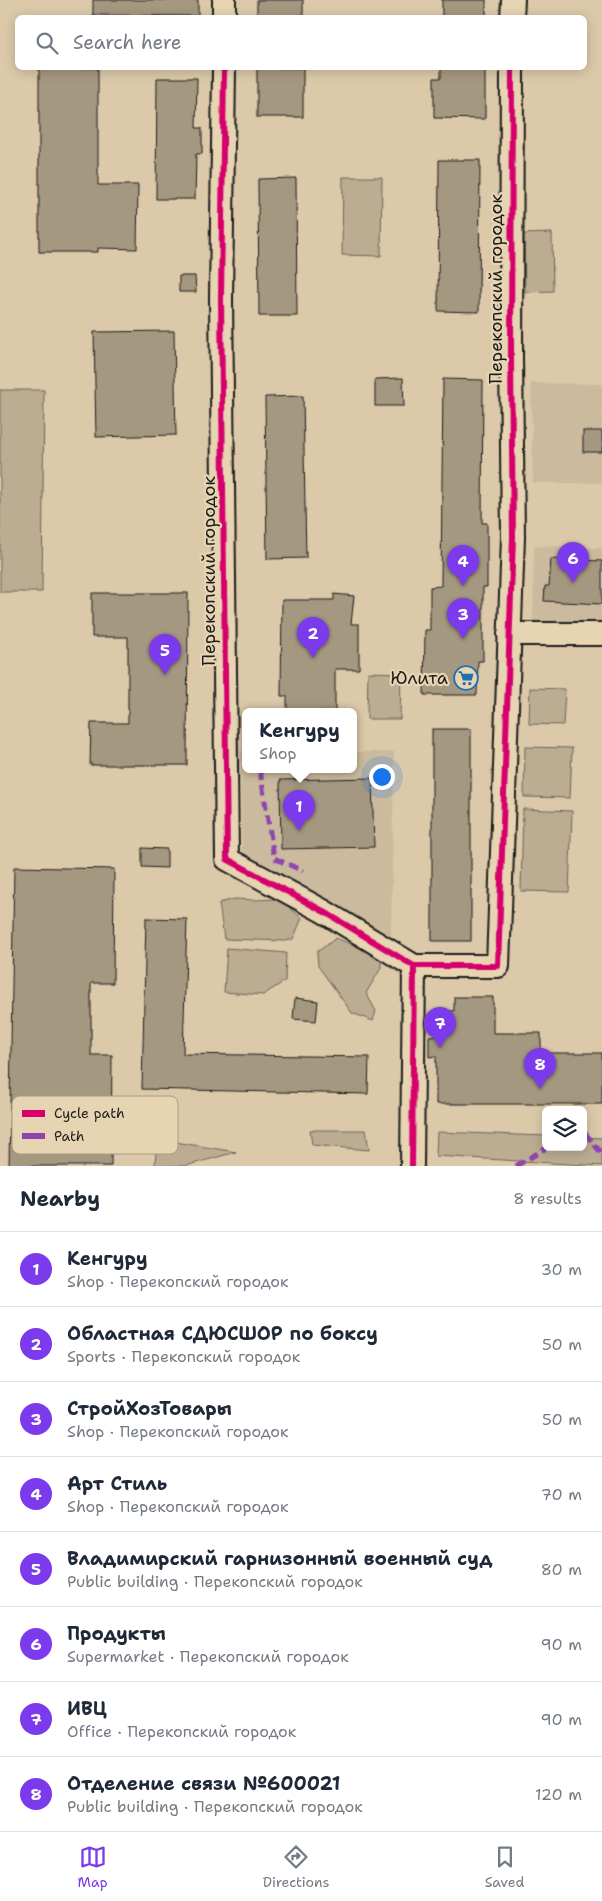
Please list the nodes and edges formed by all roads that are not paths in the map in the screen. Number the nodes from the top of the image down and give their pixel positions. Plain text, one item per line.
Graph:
1 (224, 0) edge
2 (512, 0) edge
3 (224, 15) edge
4 (512, 15) edge
5 (224, 70) edge
6 (512, 70) edge
7 (509, 634) junction
8 (602, 634) edge
9 (414, 966) junction
10 (412, 1166) edge

1 - 3 street
2 - 4 street
5 - 9 street, Перекопский городок
6 - 7 street, Перекопский городок
7 - 8 street
7 - 9 street, Перекопский городок
9 - 10 street

